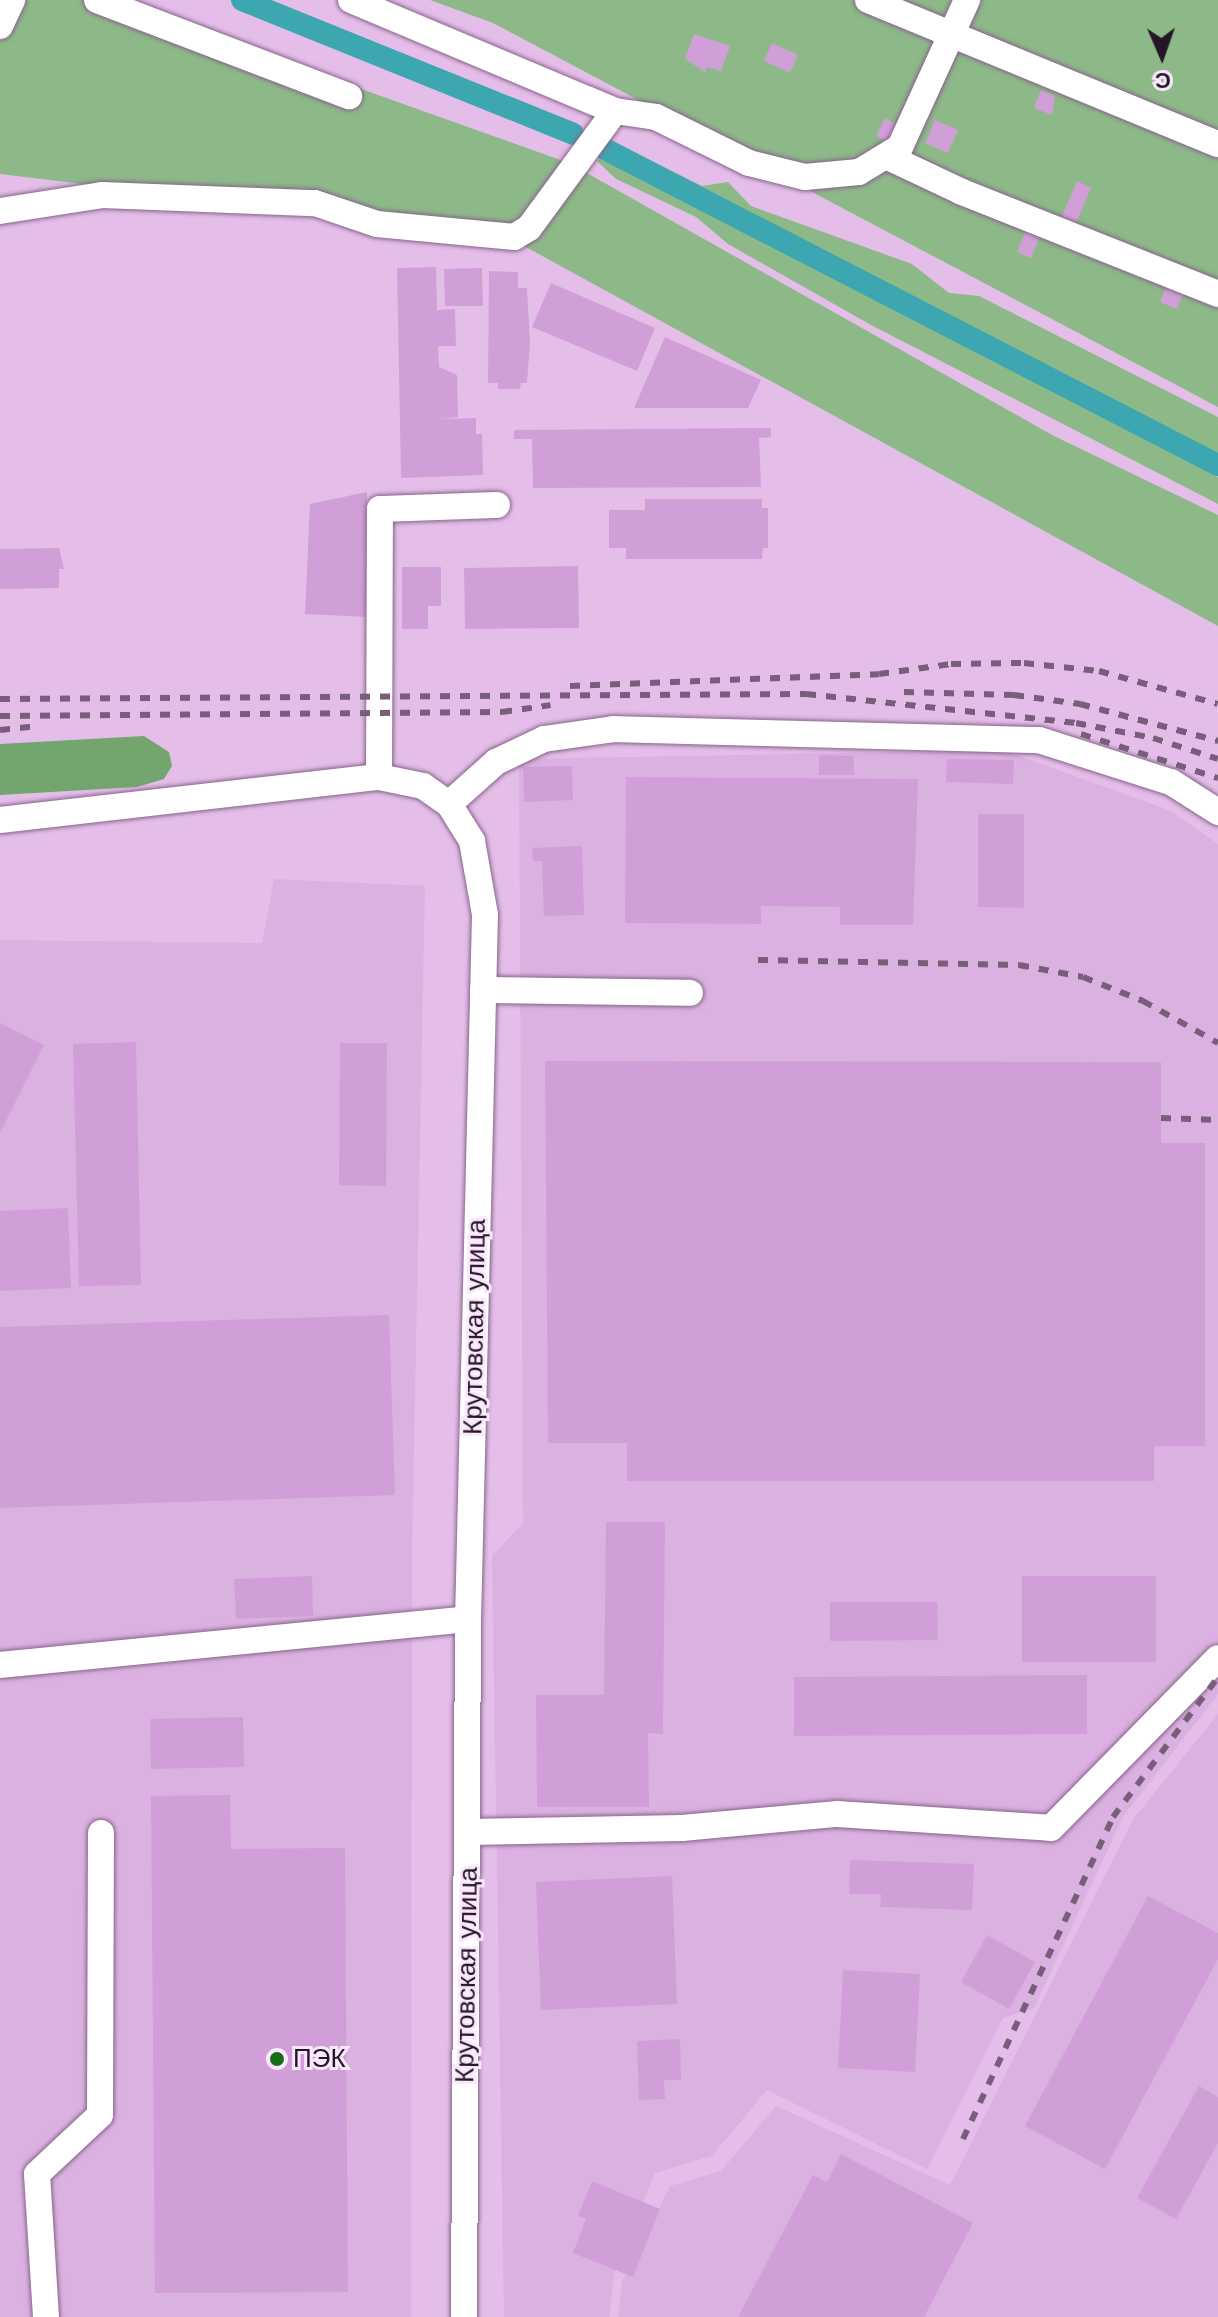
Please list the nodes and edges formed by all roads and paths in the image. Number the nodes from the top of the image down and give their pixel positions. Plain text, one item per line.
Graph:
1 (12, 0) edge
2 (97, 0) edge
3 (351, 0) edge
4 (868, 0) edge
5 (967, 0) edge
6 (0, 26) edge
7 (951, 35) junction
8 (349, 96) dead end
9 (615, 111) junction
10 (1218, 144) edge
11 (888, 157) junction
12 (0, 211) edge
13 (1218, 294) edge
14 (497, 505) dead end
15 (379, 777) junction
16 (449, 804) junction
17 (1218, 812) edge
18 (0, 820) edge
19 (483, 990) junction
20 (690, 993) dead end
21 (468, 1619) junction
22 (1218, 1658) edge
23 (0, 1665) edge
24 (468, 1832) junction
25 (101, 1833) dead end
26 (46, 2317) edge
27 (464, 2317) edge

1 - 6 street
2 - 8 street
3 - 9 street
4 - 7 street
5 - 7 street
7 - 10 street
7 - 11 street
9 - 11 street
9 - 12 street
11 - 13 street
14 - 15 street
15 - 16 street, Крутовская улица
15 - 18 street, Крутовская улица
16 - 17 street
16 - 19 street, Крутовская улица
19 - 20 street
19 - 21 street, Крутовская улица
21 - 23 street
21 - 24 street, Крутовская улица
22 - 24 street
24 - 27 street, Крутовская улица
25 - 26 street

